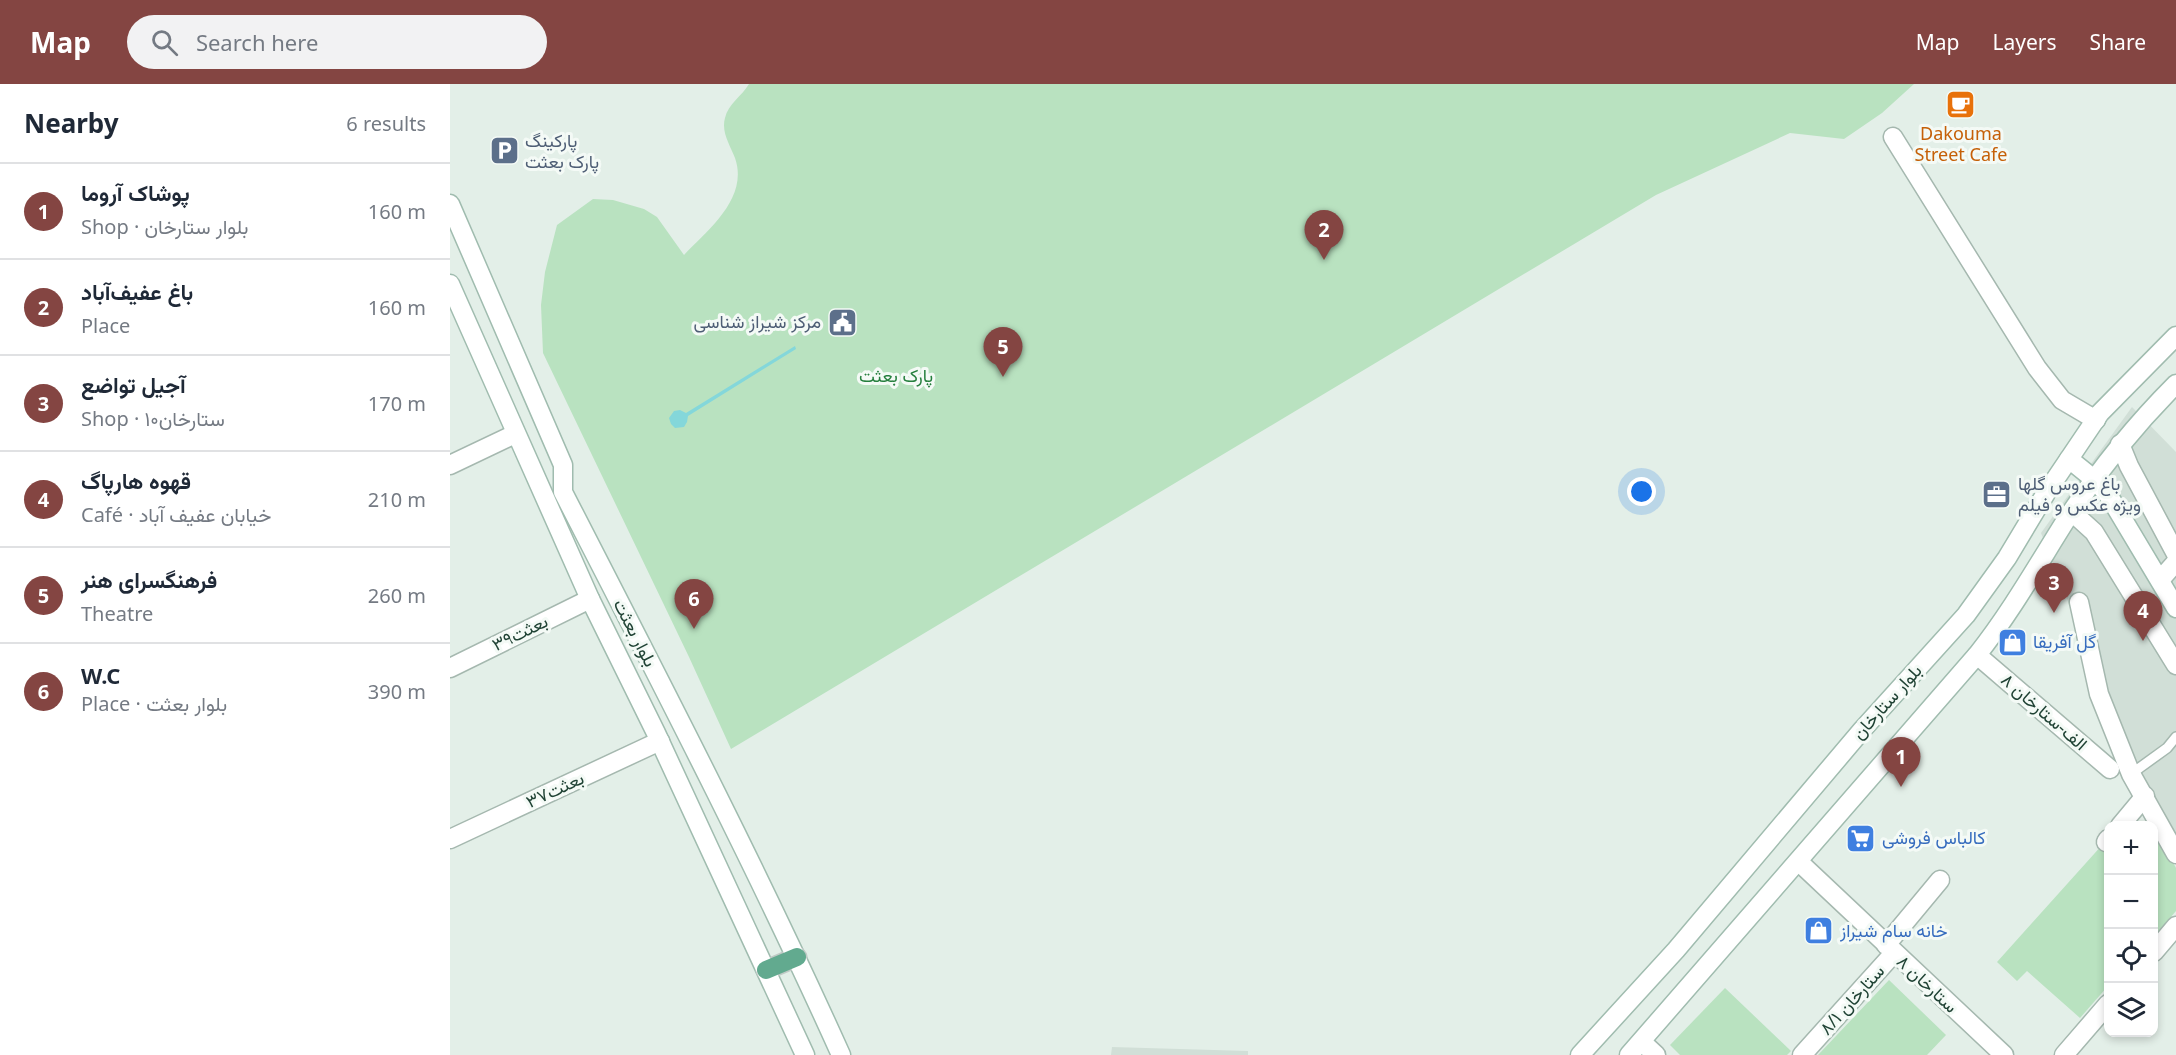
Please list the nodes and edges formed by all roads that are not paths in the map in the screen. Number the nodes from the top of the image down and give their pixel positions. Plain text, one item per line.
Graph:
1 (1893, 137) dead end
2 (450, 204) edge
3 (451, 289) edge
4 (2176, 336) edge
5 (2176, 384) edge
6 (2096, 420) junction
7 (515, 434) junction
8 (2120, 444) junction
9 (2069, 459) junction
10 (450, 465) edge
11 (2095, 480) junction
12 (2072, 512) junction
13 (2176, 554) edge
14 (2176, 562) edge
15 (2160, 580) junction
16 (590, 599) junction
17 (2079, 602) dead end
18 (2176, 608) edge
19 (1977, 655) junction
20 (2176, 665) edge
21 (450, 668) edge
22 (2176, 736) edge
23 (660, 741) junction
24 (2110, 769) dead end
25 (2131, 774) junction
26 (2145, 796) junction
27 (2123, 821) edge
28 (450, 839) edge
29 (2176, 854) edge
30 (1799, 862) junction
31 (1940, 880) dead end
32 (2176, 926) edge
33 (2158, 947) edge
34 (1890, 949) junction
35 (797, 957) junction
36 (766, 970) junction
37 (2104, 1010) edge
38 (1635, 1048) edge
39 (1805, 1051) edge
40 (805, 1055) edge
41 (841, 1055) edge
42 (1580, 1055) edge
43 (1656, 1055) edge
44 (2004, 1055) edge
45 (2064, 1055) edge

1 - 6 main road
2 - 35 main road, بلوار بعثت
3 - 7 main road, بلوار بعثت
4 - 6 main road, بلوار ستارخان
5 - 8 main road, بلوار ستارخان
6 - 9 main road, بلوار ستارخان
7 - 10 main road
7 - 16 main road, بلوار بعثت
8 - 11 main road, بلوار ستارخان
8 - 13 main road
9 - 11 main road
9 - 42 main road, بلوار ستارخان
11 - 12 main road, بلوار ستارخان
11 - 15 main road
12 - 19 main road, بلوار ستارخان
12 - 20 main road
14 - 15 main road
15 - 18 main road
16 - 21 main road, بعثت۳۹
16 - 23 main road, بلوار بعثت
17 - 25 main road
19 - 24 main road, ۸ الف-ستارخان
19 - 30 main road, بلوار ستارخان
22 - 25 lane
23 - 28 main road, بعثت۳۷
23 - 36 main road, بلوار بعثت
25 - 26 main road
26 - 27 main road
26 - 29 main road
30 - 34 main road, ستارخان ۸
30 - 38 main road, بلوار ستارخان
31 - 34 main road, ستارخان ۸/۱
32 - 33 main road
34 - 39 main road, ستارخان ۸/۱
34 - 44 main road, ستارخان ۸
35 - 36 main road
35 - 41 main road, بلوار بعثت
36 - 40 main road, بلوار بعثت
37 - 45 main road
38 - 43 main road

